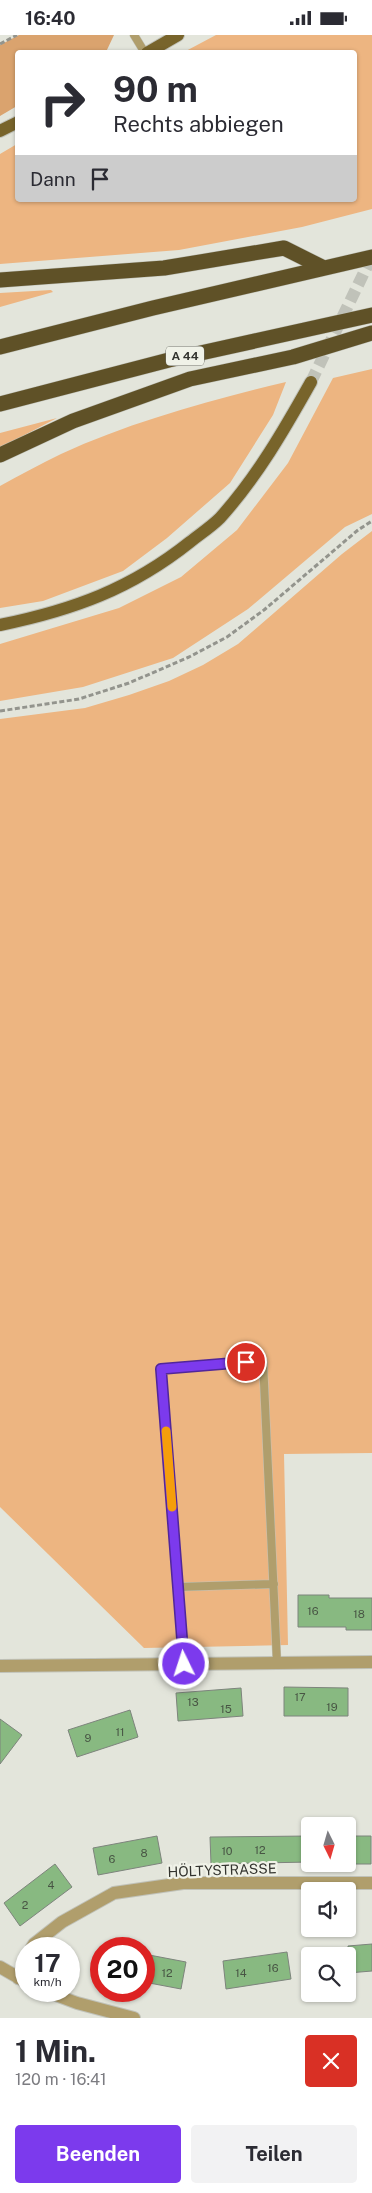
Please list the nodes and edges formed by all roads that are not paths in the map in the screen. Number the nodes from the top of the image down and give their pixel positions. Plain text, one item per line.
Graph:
1 (134, 35) edge
2 (178, 35) edge
3 (144, 50) edge
4 (151, 50) edge
5 (15, 124) edge
6 (0, 131) edge
7 (372, 257) edge
8 (324, 268) junction
9 (0, 280) edge
10 (372, 315) edge
11 (372, 333) edge
12 (0, 347) edge
13 (311, 382) tunnel mouth
14 (0, 404) edge
15 (0, 455) edge
16 (0, 625) edge
17 (274, 1584) junction
18 (178, 1587) junction
19 (372, 1662) edge
20 (277, 1663) junction
21 (184, 1664) junction
22 (0, 1666) edge
23 (372, 1883) edge
24 (43, 1937) edge
25 (0, 1967) edge
26 (15, 1976) edge
27 (74, 2002) edge
28 (134, 2018) edge

1 - 3 lane
2 - 4 main road
5 - 6 main road
7 - 8 highway
8 - 9 highway
8 - 12 highway
10 - 14 highway, A 44
11 - 15 highway
13 - 16 main road
17 - 18 lane
17 - 18 lane
17 - 20 lane
18 - 21 lane
19 - 20 street
20 - 21 street
21 - 22 street
23 - 24 street, HÖLTYSTRASSE
25 - 26 street
27 - 28 street

